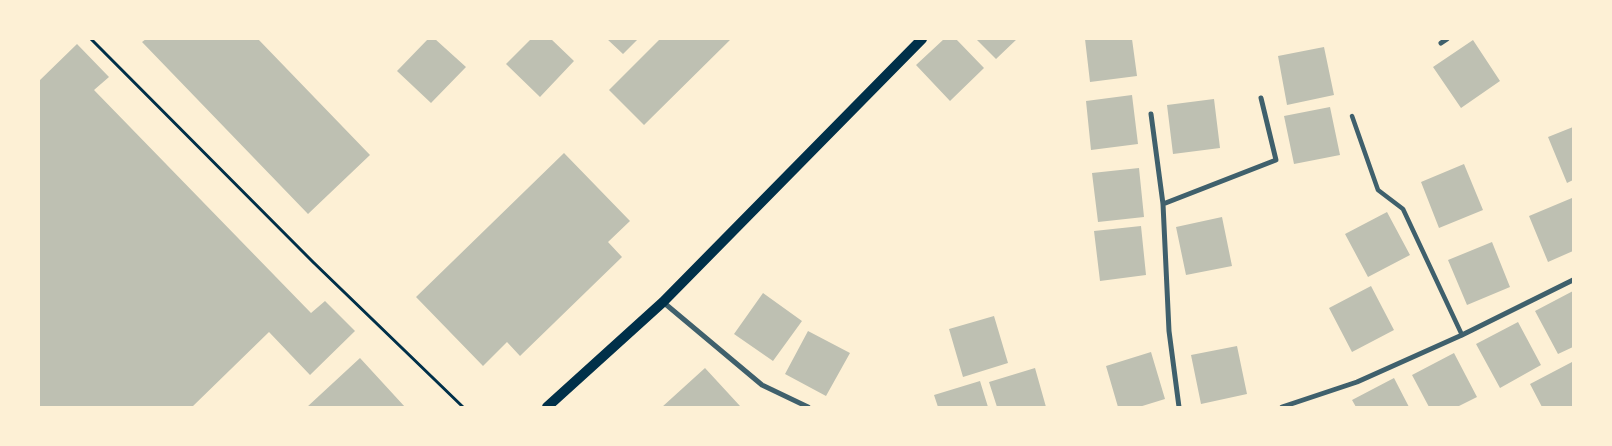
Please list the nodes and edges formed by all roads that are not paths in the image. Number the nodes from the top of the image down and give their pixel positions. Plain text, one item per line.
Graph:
1 (922, 39) edge
2 (1447, 39) edge
3 (1442, 43) dead end
4 (1261, 98) dead end
5 (1151, 114) dead end
6 (1352, 116) dead end
7 (1163, 204) junction
8 (1573, 280) edge
9 (664, 302) junction
10 (1462, 335) junction
11 (547, 407) edge
12 (808, 407) edge
13 (1179, 407) edge
14 (1282, 407) edge

1 - 9 main road
2 - 3 street
4 - 7 street
5 - 7 street
6 - 10 street
7 - 13 street
8 - 10 street
9 - 11 main road
9 - 12 street
10 - 14 street

